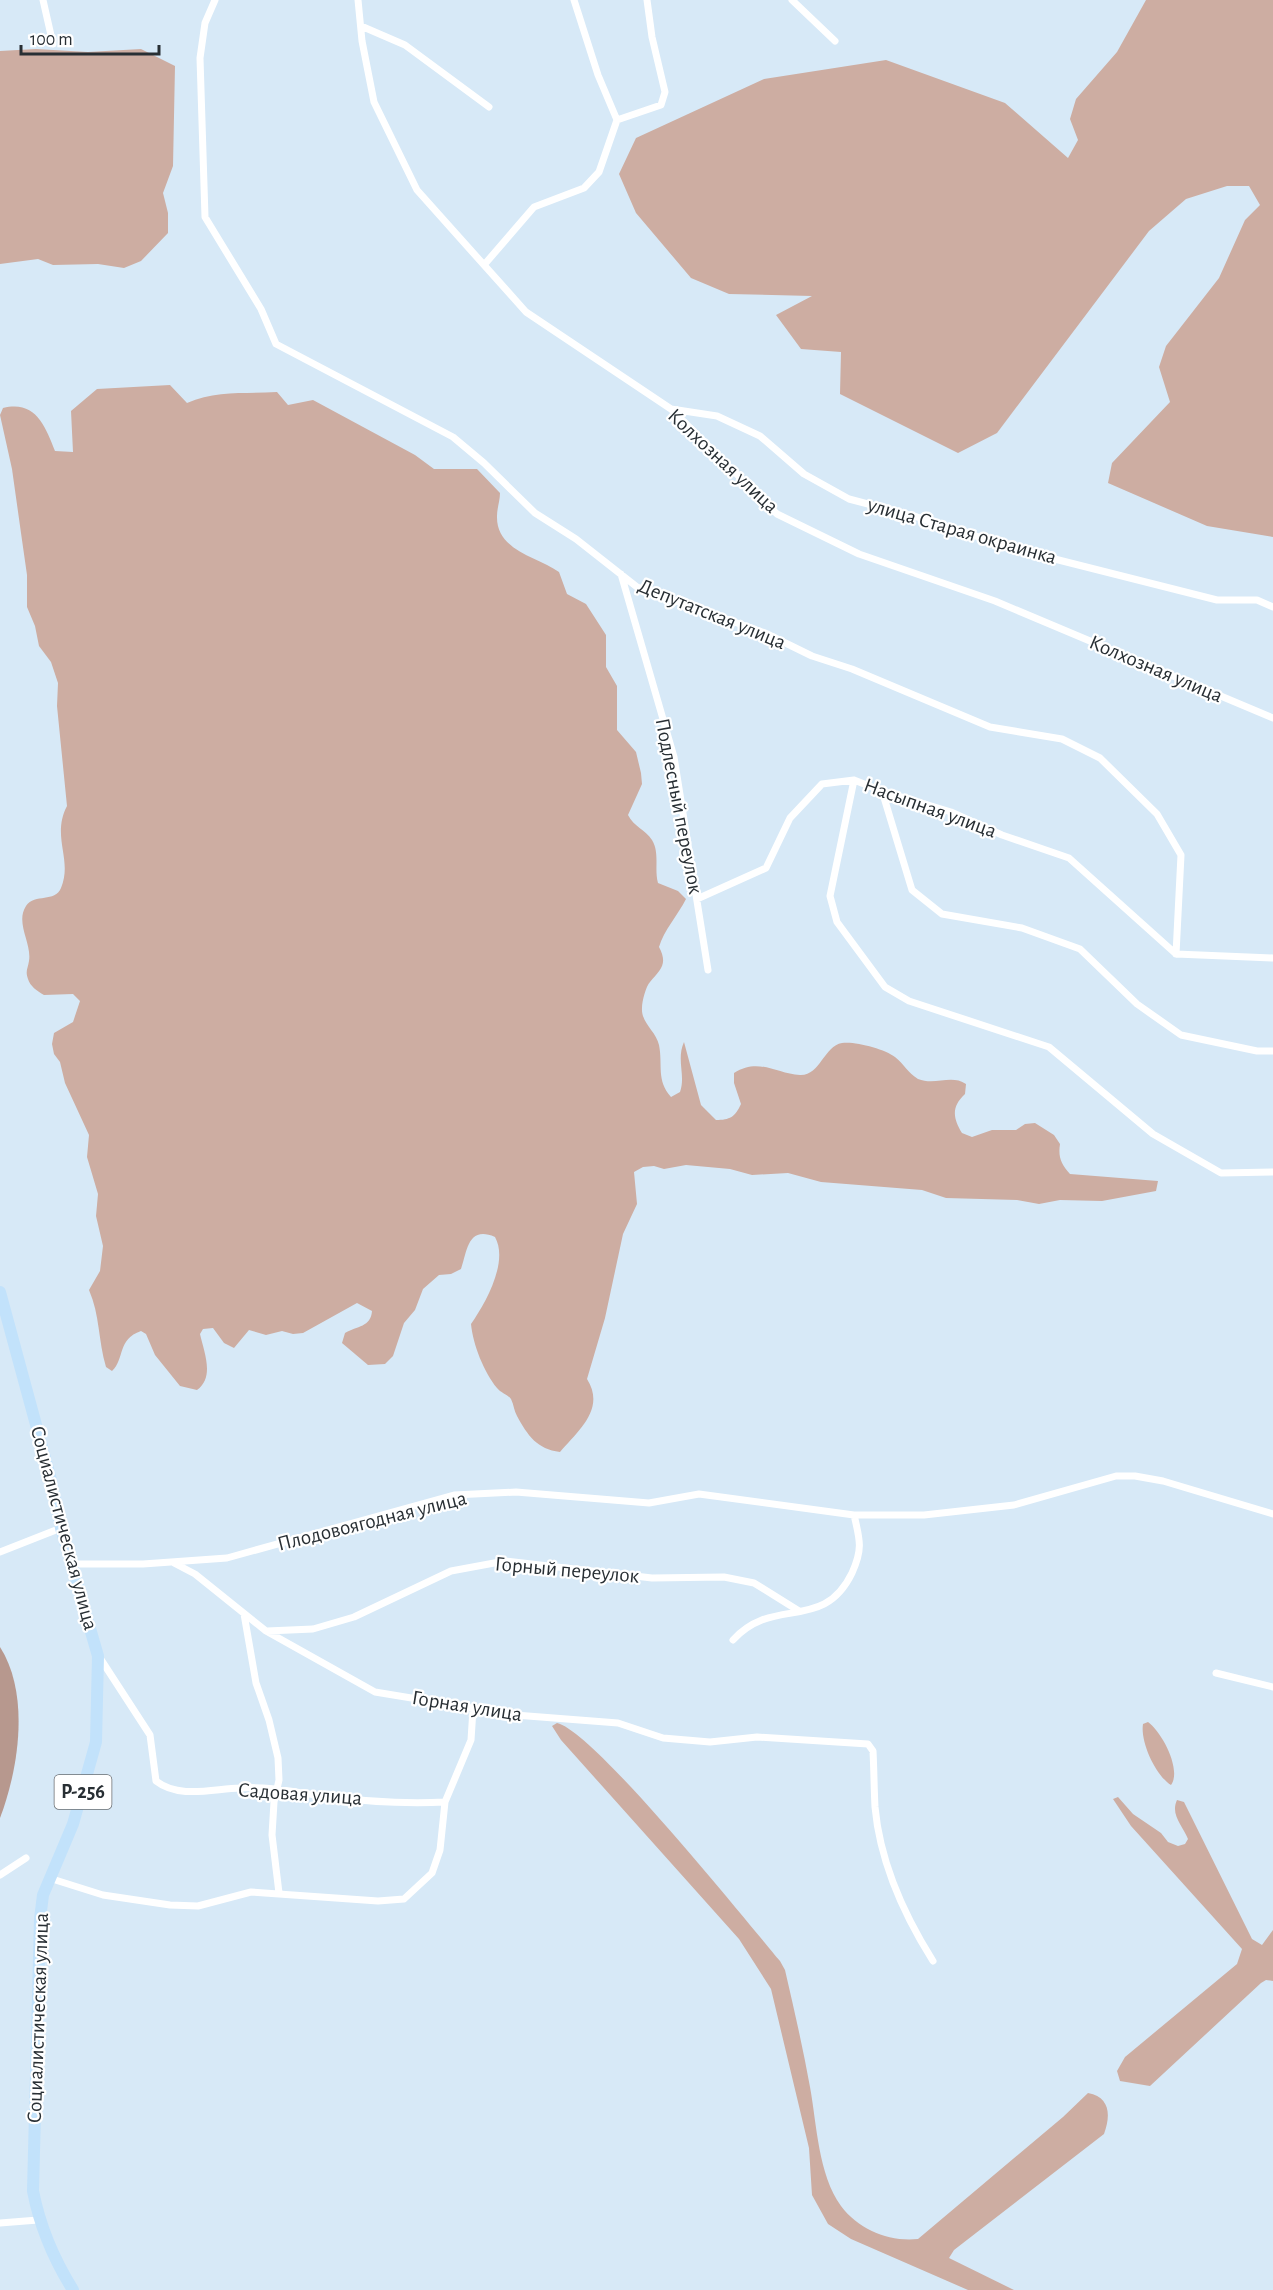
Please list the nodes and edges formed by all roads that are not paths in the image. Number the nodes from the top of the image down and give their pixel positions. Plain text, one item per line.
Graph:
1 (43, 0) edge
2 (215, 0) edge
3 (358, 0) edge
4 (574, 0) edge
5 (647, 0) edge
6 (792, 0) edge
7 (361, 26) junction
8 (835, 41) dead end
9 (53, 44) dead end
10 (489, 106) dead end
11 (617, 120) junction
12 (484, 265) junction
13 (671, 410) junction
14 (621, 574) junction
15 (1273, 607) edge
16 (1273, 718) edge
17 (854, 780) junction
18 (882, 791) junction
19 (697, 899) junction
20 (1176, 954) junction
21 (1273, 958) edge
22 (708, 970) dead end
23 (1273, 1052) edge
24 (1273, 1172) edge
25 (0, 1292) edge
26 (1273, 1514) edge
27 (854, 1515) junction
28 (61, 1528) junction
29 (0, 1552) edge
30 (173, 1563) junction
31 (73, 1564) junction
32 (799, 1611) junction
33 (244, 1614) junction
34 (266, 1631) junction
35 (733, 1640) dead end
36 (98, 1656) junction
37 (1216, 1673) dead end
38 (1273, 1687) edge
39 (473, 1709) junction
40 (277, 1788) junction
41 (445, 1802) junction
42 (26, 1858) dead end
43 (0, 1875) edge
44 (49, 1878) junction
45 (279, 1893) junction
46 (933, 1961) dead end
47 (39, 2220) junction
48 (0, 2223) edge
49 (73, 2290) edge

1 - 9 street
2 - 14 street, Депутатская улица
3 - 7 street, Колхозная улица
4 - 11 street
5 - 11 street
6 - 8 street
7 - 10 street
7 - 12 street, Колхозная улица
11 - 12 street
12 - 13 street, Колхозная улица
13 - 15 street, улица Старая окраинка
13 - 16 street, Колхозная улица
14 - 19 street, Подлесный переулок
14 - 20 street, Депутатская улица
17 - 18 street, Насыпная улица
17 - 19 street, Насыпная улица
17 - 24 street
18 - 20 street, Насыпная улица
18 - 23 street
19 - 22 street, Подлесный переулок
20 - 21 street
25 - 28 main road, Социалистическая улица / Р-256
26 - 27 street, Плодовоягодная улица
27 - 30 street, Плодовоягодная улица
27 - 32 street
28 - 29 street
28 - 31 main road, Социалистическая улица / Р-256
30 - 31 street, Плодовоягодная улица
30 - 33 street, Горная улица
31 - 36 main road, Социалистическая улица / Р-256
32 - 34 street, Горный переулок
32 - 35 street
33 - 34 street, Горная улица
33 - 40 street
34 - 39 street, Горная улица
36 - 40 street, Садовая улица
36 - 44 main road, Социалистическая улица / Р-256
37 - 38 street
39 - 41 street
39 - 46 street, Горная улица
40 - 41 street, Садовая улица
40 - 45 street
41 - 45 street
42 - 43 street
44 - 45 street
44 - 47 main road, Социалистическая улица / Р-256
47 - 48 street
47 - 49 main road, Социалистическая улица / Р-256

